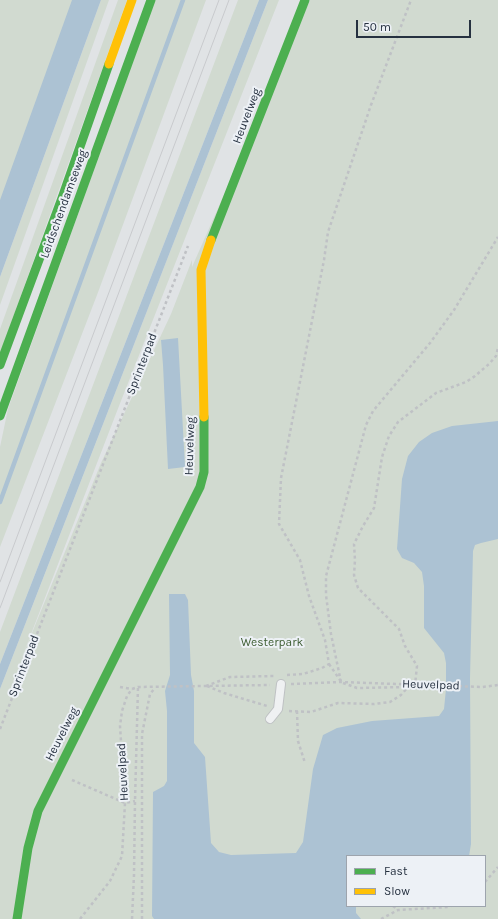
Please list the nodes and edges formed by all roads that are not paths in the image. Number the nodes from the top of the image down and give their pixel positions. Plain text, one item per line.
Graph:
1 (132, 0) edge
2 (151, 0) edge
3 (305, 0) edge
4 (0, 365) edge
5 (0, 416) edge
6 (281, 684) dead end
7 (270, 719) dead end
8 (17, 919) edge

1 - 4 street, Leidschendamseweg
2 - 5 street, Leidschendamseweg
3 - 8 street, Heuvelweg
6 - 7 lane

